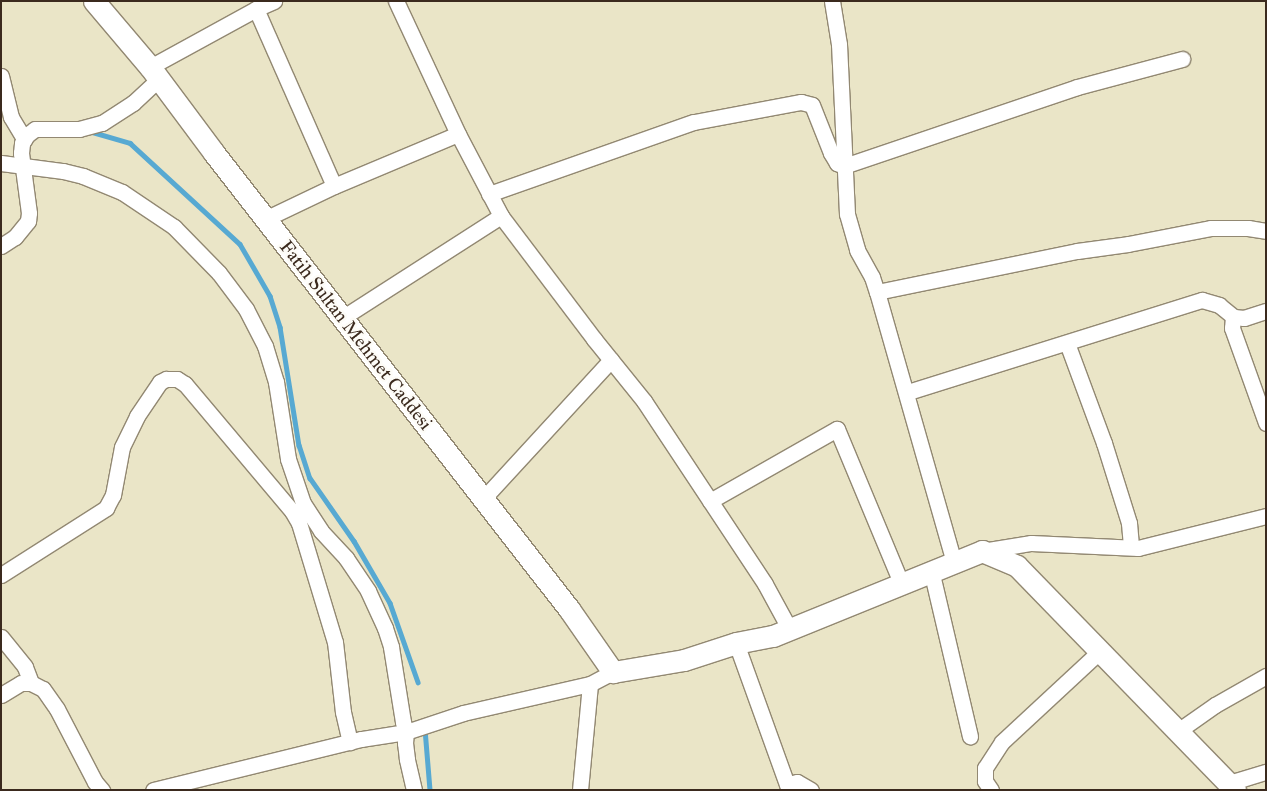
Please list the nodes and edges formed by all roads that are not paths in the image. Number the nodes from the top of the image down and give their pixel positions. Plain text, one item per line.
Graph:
1 (94, 1) edge
2 (274, 1) edge
3 (396, 1) edge
4 (832, 1) edge
5 (256, 9) junction
6 (1182, 59) dead end
7 (155, 73) junction
8 (1, 76) edge
9 (458, 134) junction
10 (24, 139) junction
11 (1, 163) edge
12 (22, 166) junction
13 (844, 166) junction
14 (334, 186) junction
15 (489, 194) junction
16 (501, 216) junction
17 (265, 219) junction
18 (1266, 231) edge
19 (1, 246) edge
20 (877, 292) junction
21 (1266, 311) edge
22 (1233, 316) junction
23 (342, 318) junction
24 (1067, 343) junction
25 (611, 360) junction
26 (908, 392) junction
27 (1266, 423) edge
28 (483, 499) junction
29 (710, 501) junction
30 (1264, 516) edge
31 (1131, 548) junction
32 (982, 551) junction
33 (954, 562) junction
34 (931, 570) junction
35 (1, 575) edge
36 (901, 583) junction
37 (790, 630) junction
38 (1, 637) edge
39 (736, 643) junction
40 (1100, 651) junction
41 (613, 672) junction
42 (1266, 676) edge
43 (31, 683) junction
44 (590, 684) junction
45 (1, 695) edge
46 (1178, 731) junction
47 (406, 732) junction
48 (970, 736) dead end
49 (350, 742) junction
50 (1266, 772) edge
51 (1232, 786) edge
52 (788, 787) edge
53 (102, 790) edge
54 (153, 790) edge
55 (414, 790) edge
56 (580, 790) edge
57 (811, 790) edge
58 (991, 790) edge

1 - 7 street, Fatih Sultan Mehmet Caddesi
2 - 5 street
3 - 9 street
4 - 13 street
5 - 7 street
5 - 14 street
6 - 13 street
7 - 10 street
7 - 17 street, Fatih Sultan Mehmet Caddesi
8 - 10 street
9 - 14 street
9 - 15 street
10 - 12 street
11 - 12 street
12 - 19 street
12 - 47 street
13 - 15 street
13 - 20 street
14 - 17 street
15 - 16 street
16 - 23 street
16 - 25 street
17 - 23 street, Fatih Sultan Mehmet Caddesi
18 - 20 street
20 - 26 street
21 - 22 street
22 - 24 street
22 - 27 street
23 - 28 street, Fatih Sultan Mehmet Caddesi
24 - 26 street
24 - 31 street
25 - 28 street
25 - 29 street
26 - 33 street
28 - 41 street, Fatih Sultan Mehmet Caddesi
29 - 36 street
29 - 37 street
30 - 31 street
31 - 32 street
32 - 33 street
32 - 40 street
33 - 34 street
34 - 36 street
34 - 48 street
35 - 49 street
36 - 37 street
37 - 39 street
38 - 43 street
39 - 41 street
39 - 52 street
40 - 46 street
40 - 58 street
41 - 44 street
42 - 46 street
43 - 45 street
43 - 53 street
44 - 47 street
44 - 56 street
46 - 51 street
47 - 49 street
47 - 55 street
49 - 54 street
50 - 51 street
52 - 57 street

